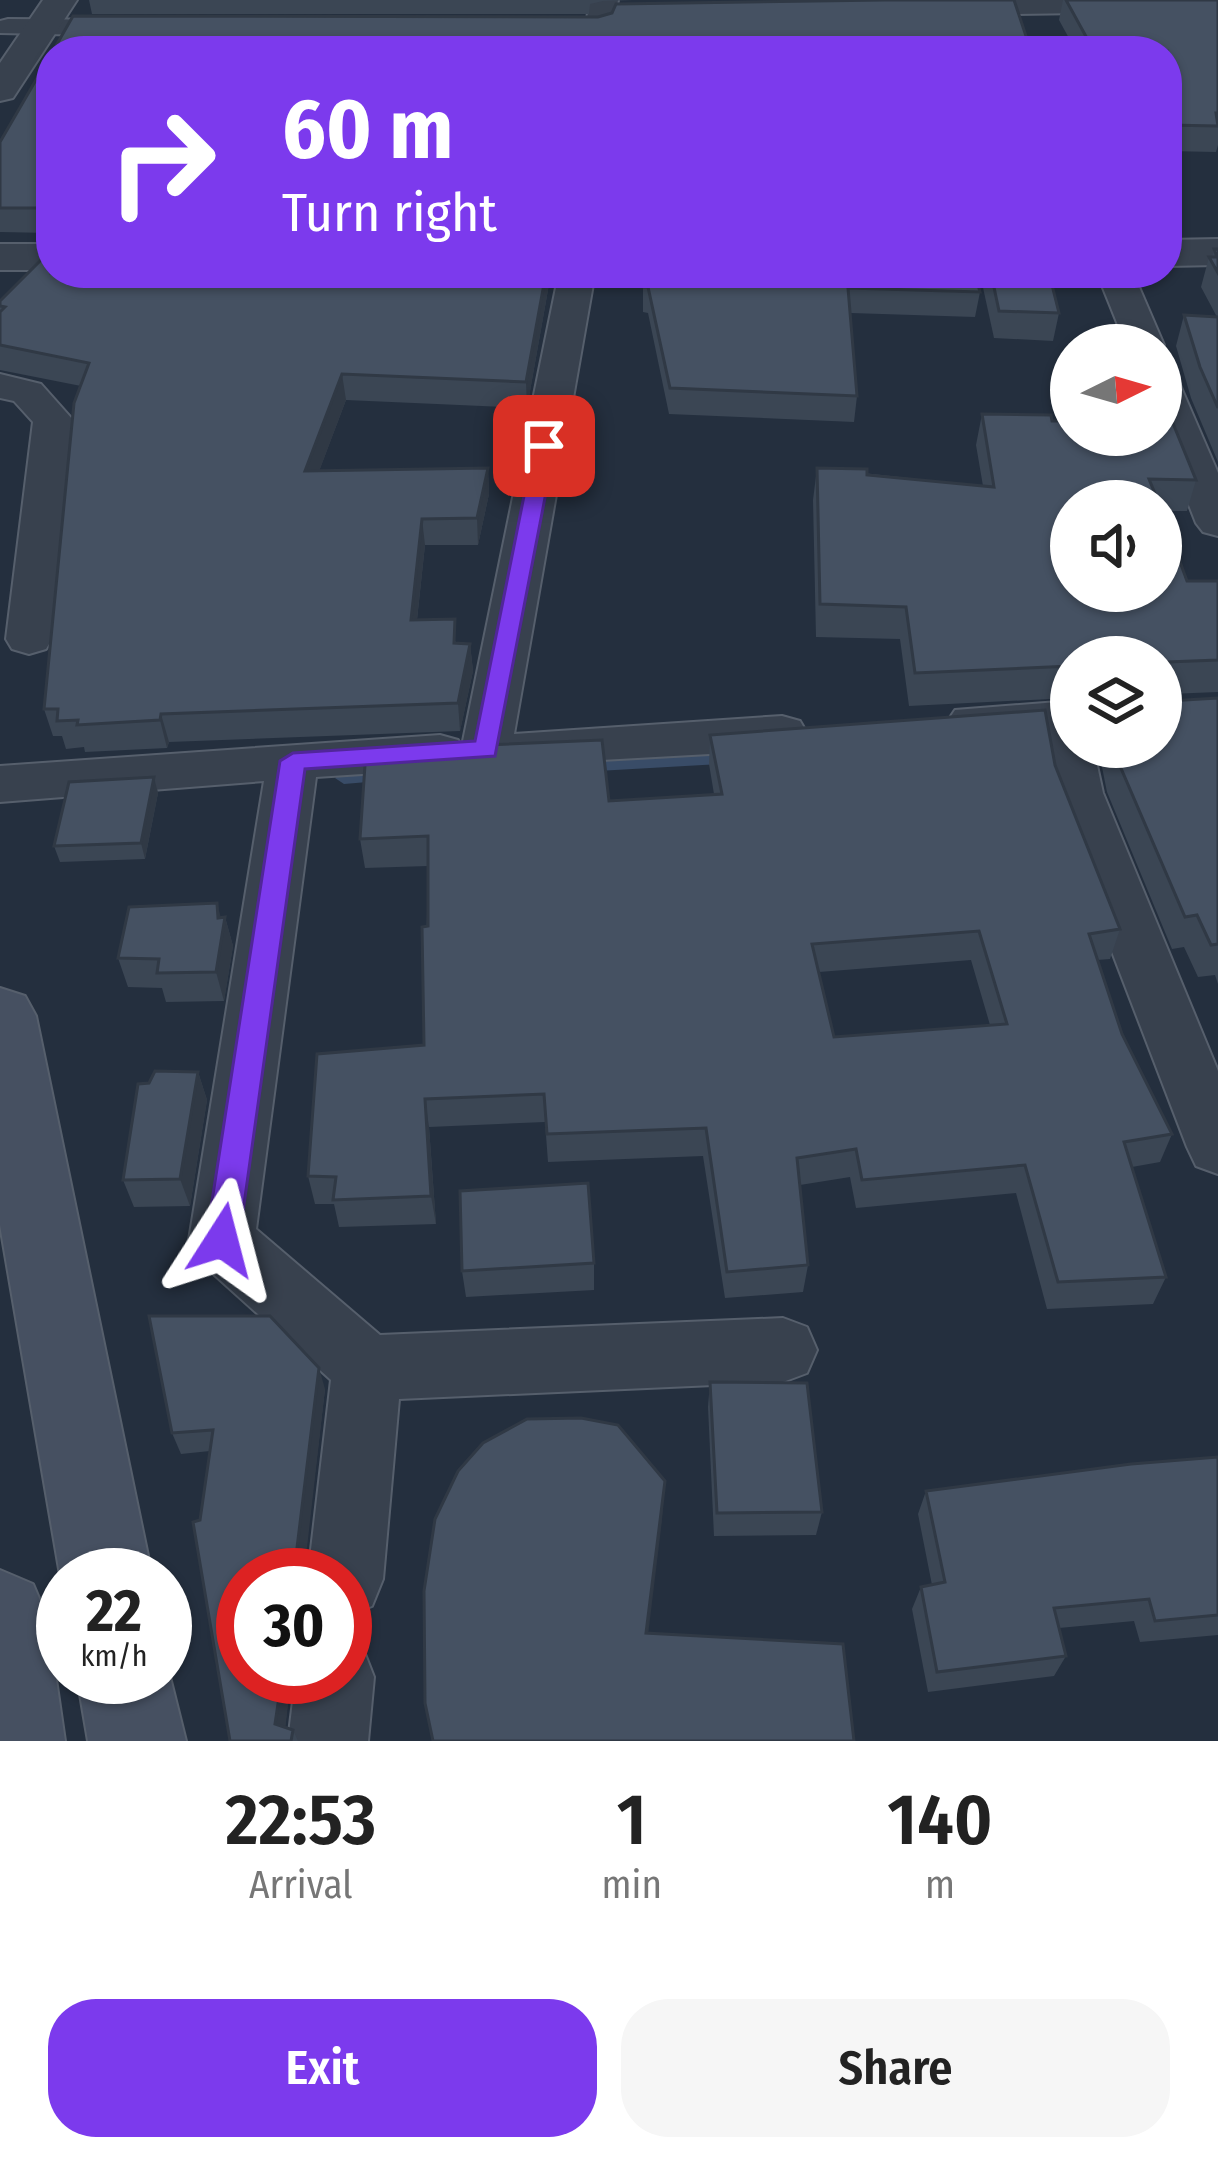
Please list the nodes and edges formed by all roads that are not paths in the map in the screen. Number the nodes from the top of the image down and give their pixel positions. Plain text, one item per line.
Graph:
1 (1218, 3) edge
2 (911, 7) edge
3 (1032, 11) edge
4 (27, 19) edge
5 (159, 28) edge
6 (0, 90) edge
7 (1218, 252) edge
8 (1182, 253) edge
9 (0, 257) edge
10 (36, 257) edge
11 (574, 288) edge
12 (1121, 288) edge
13 (1136, 324) edge
14 (0, 386) edge
15 (1182, 436) edge
16 (1218, 523) edge
17 (29, 640) dead end
18 (1050, 718) edge
19 (924, 724) edge
20 (832, 730) edge
21 (486, 749) junction
22 (293, 761) junction
23 (1073, 768) edge
24 (0, 784) edge
25 (0, 1016) edge
26 (1218, 1147) edge
27 (783, 1350) dead end
28 (367, 1368) junction
29 (101, 1548) edge
30 (348, 1548) edge
31 (0, 1617) edge
32 (130, 1704) edge
33 (332, 1704) edge
34 (16, 1741) edge
35 (137, 1741) edge
36 (328, 1741) edge

1 - 3 street
2 - 3 street
4 - 5 street
4 - 6 street
7 - 8 street
9 - 10 street
11 - 21 street
12 - 13 street
14 - 17 street
15 - 16 street
18 - 19 street
20 - 21 street
21 - 22 street
22 - 24 street
22 - 28 street
23 - 26 street
25 - 29 main road
27 - 28 street
28 - 30 street
31 - 34 main road
32 - 35 main road
33 - 36 street

